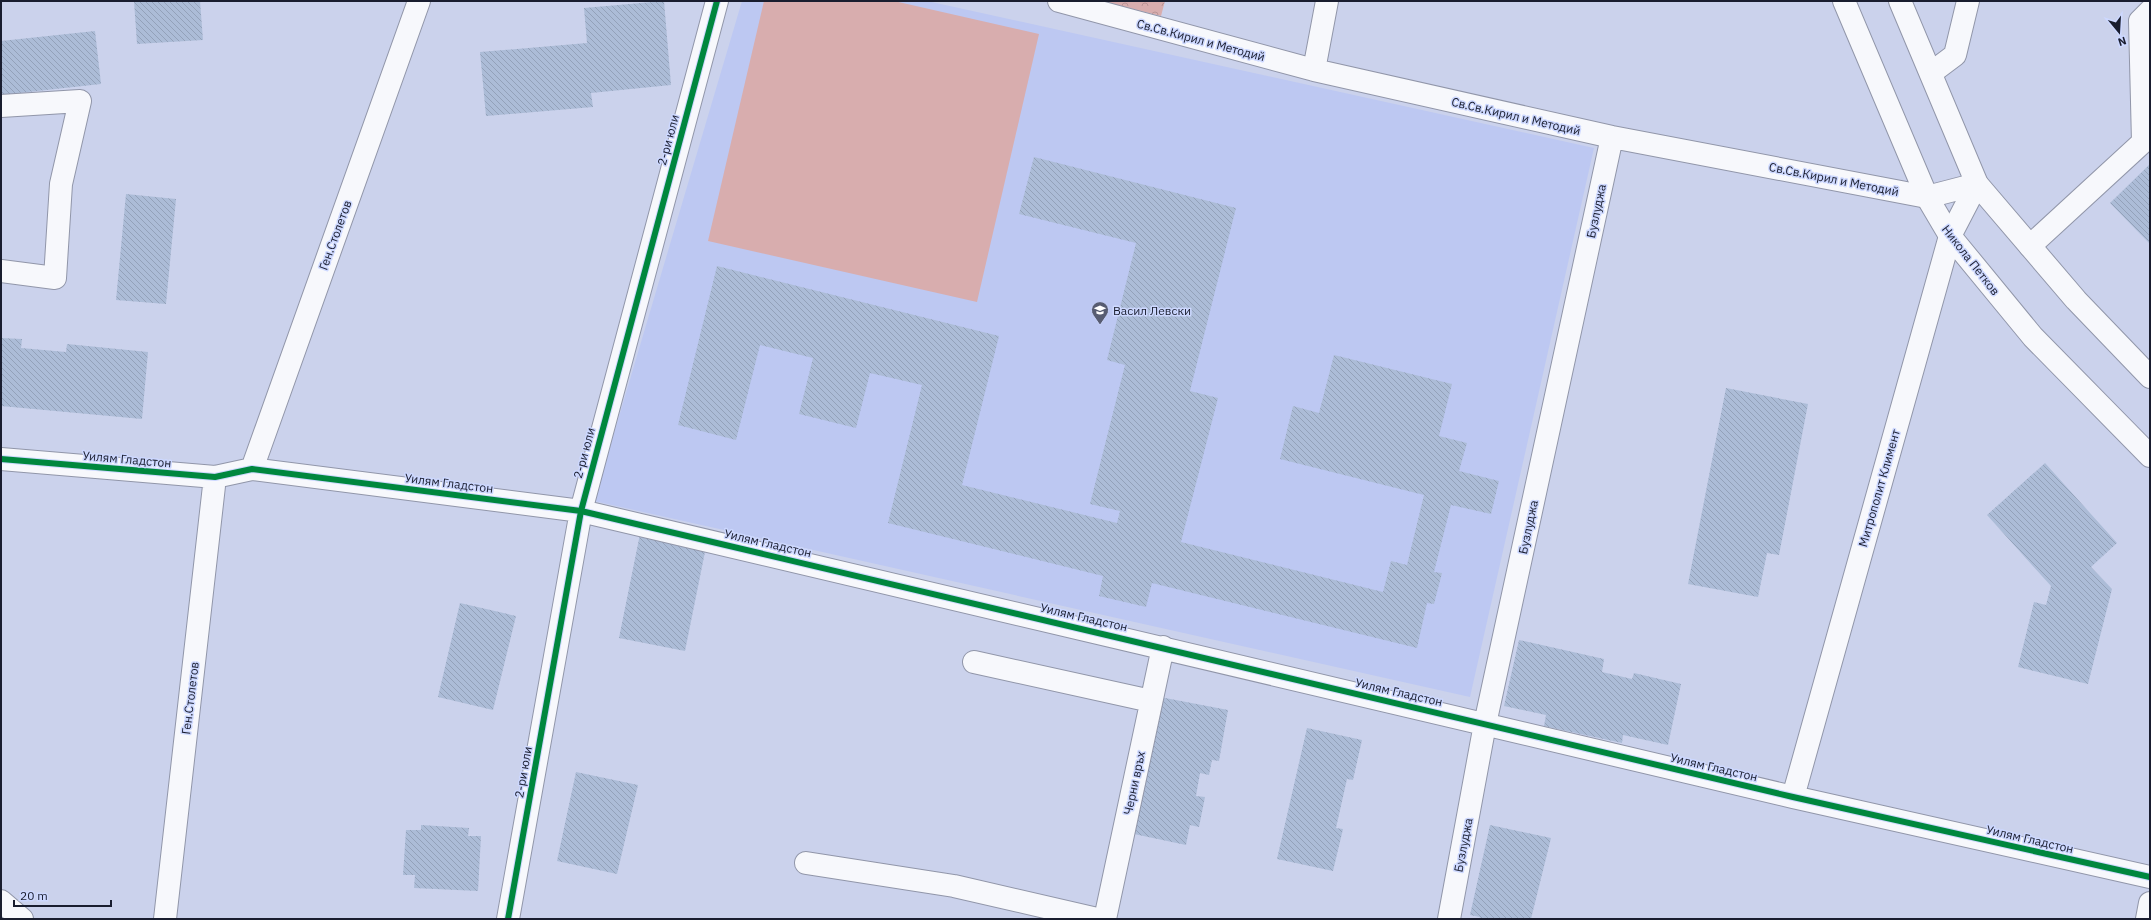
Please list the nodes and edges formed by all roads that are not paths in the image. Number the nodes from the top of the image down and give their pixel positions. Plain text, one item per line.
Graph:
1 (419, 1) edge
2 (717, 1) edge
3 (1059, 1) edge
4 (1327, 1) edge
5 (1844, 1) edge
6 (1900, 1) edge
7 (1968, 1) edge
8 (2150, 11) edge
9 (1314, 70) junction
10 (1931, 73) junction
11 (1, 106) edge
12 (1612, 137) junction
13 (1978, 184) junction
14 (1927, 197) junction
15 (1950, 236) junction
16 (2030, 246) junction
17 (1, 271) edge
18 (2150, 377) edge
19 (2150, 456) edge
20 (1, 459) edge
21 (252, 469) junction
22 (215, 477) junction
23 (580, 511) junction
24 (1163, 647) junction
25 (974, 662) dead end
26 (1151, 701) junction
27 (1485, 724) junction
28 (1793, 797) junction
29 (806, 862) dead end
30 (2150, 877) edge
31 (1, 901) edge
32 (2150, 903) edge
33 (22, 919) edge
34 (165, 919) edge
35 (508, 919) edge
36 (1097, 919) edge
37 (1105, 919) edge
38 (1449, 919) edge
39 (2147, 919) edge

1 - 21 street, Ген.Столетов
2 - 23 street, 2-ри юли
3 - 9 street, Св.Св.Кирил и Методий
4 - 9 street
5 - 14 street, Никола Петков
6 - 10 street
7 - 10 street
8 - 16 street
9 - 12 street, Св.Св.Кирил и Методий
10 - 13 street
11 - 17 street
12 - 14 street, Св.Св.Кирил и Методий
12 - 27 street, Бузлуджа
13 - 14 street, Св.Св.Кирил и Методий
13 - 15 street, Митрополит Климент
13 - 16 street
14 - 15 street, Никола Петков
15 - 19 street, Никола Петков
15 - 28 street, Митрополит Климент
16 - 18 street
20 - 22 street, Уилям Гладстон
21 - 22 street, Уилям Гладстон
21 - 23 street, Уилям Гладстон
22 - 34 street, Ген.Столетов
23 - 24 street, Уилям Гладстон
23 - 35 street, 2-ри юли
24 - 26 street, Черни връх
24 - 27 street, Уилям Гладстон
25 - 26 street
26 - 37 street, Черни връх
27 - 28 street, Уилям Гладстон
27 - 38 street, Бузлуджа
28 - 30 street, Уилям Гладстон
29 - 36 street
31 - 33 street
32 - 39 street

